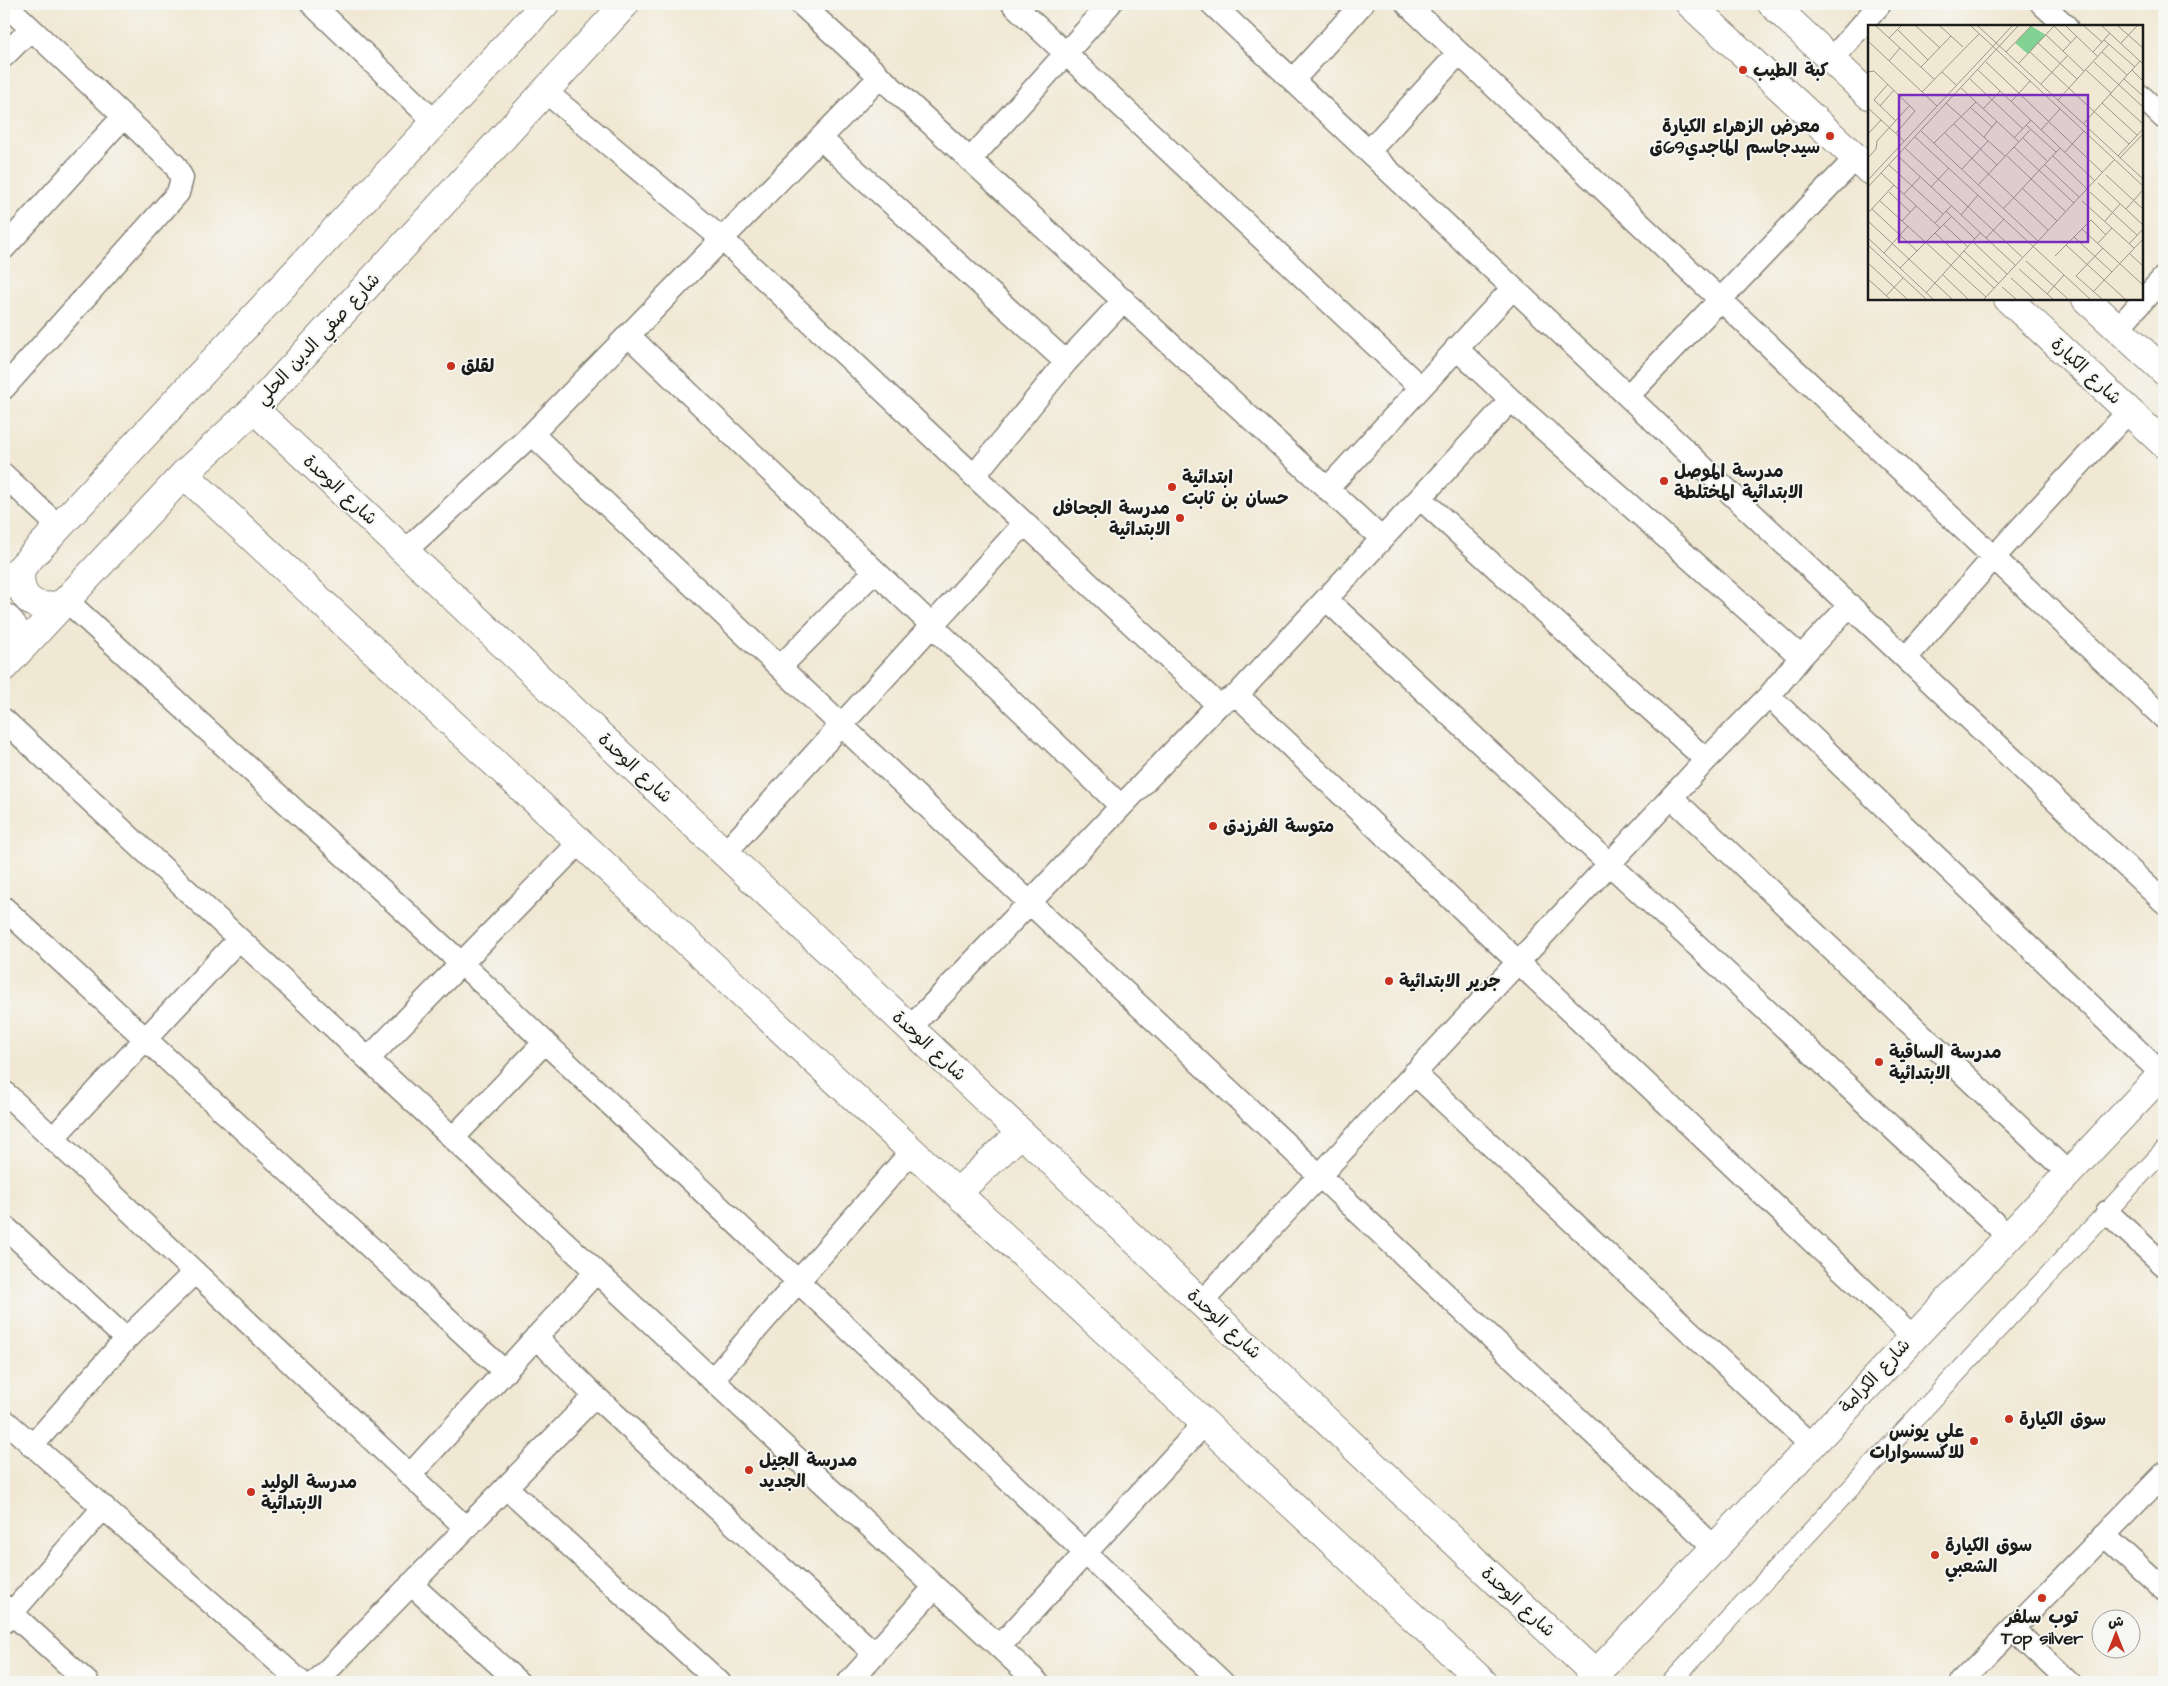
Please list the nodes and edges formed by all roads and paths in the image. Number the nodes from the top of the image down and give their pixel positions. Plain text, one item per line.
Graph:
1 (5, 4) edge
2 (312, 4) edge
3 (545, 4) edge
4 (626, 4) edge
5 (801, 4) edge
6 (1013, 4) edge
7 (1110, 4) edge
8 (1212, 4) edge
9 (1362, 4) edge
10 (1406, 4) edge
11 (1690, 4) edge
12 (1772, 4) edge
13 (1880, 4) edge
14 (2042, 4) edge
15 (2065, 25) edge
16 (31, 29) junction
17 (1066, 53) junction
18 (1459, 53) junction
19 (4, 56) edge
20 (1832, 59) junction
21 (880, 76) junction
22 (1293, 80) junction
23 (546, 92) junction
24 (1868, 94) edge
25 (2143, 98) edge
26 (123, 117) junction
27 (2164, 118) edge
28 (435, 122) junction
29 (820, 138) junction
30 (1369, 150) junction
31 (970, 160) junction
32 (1863, 164) edge
33 (722, 239) junction
34 (4, 248) edge
35 (2164, 277) edge
36 (1513, 288) junction
37 (1124, 300) junction
38 (1721, 300) junction
39 (2009, 300) edge
40 (2087, 300) edge
41 (2118, 328) junction
42 (628, 335) junction
43 (1456, 348) junction
44 (1066, 362) junction
45 (2164, 371) edge
46 (1420, 387) junction
47 (4, 388) edge
48 (1628, 396) junction
49 (1511, 400) junction
50 (254, 409) junction
51 (2129, 411) junction
52 (532, 434) junction
53 (2164, 444) edge
54 (184, 474) junction
55 (4, 475) edge
56 (974, 476) junction
57 (1327, 489) junction
58 (1420, 498) junction
59 (1025, 523) junction
60 (58, 526) junction
61 (1382, 539) junction
62 (405, 551) junction
63 (1994, 557) junction
64 (876, 571) junction
65 (12, 577) edge
66 (1326, 599) junction
67 (66, 601) junction
68 (1850, 605) junction
69 (4, 617) edge
70 (932, 625) junction
71 (1802, 657) junction
72 (1906, 658) junction
73 (11, 659) edge
74 (780, 667) junction
75 (1769, 696) junction
76 (1228, 700) junction
77 (2164, 718) edge
78 (4, 720) edge
79 (841, 725) junction
80 (1706, 760) junction
81 (1671, 797) junction
82 (1121, 806) junction
83 (580, 842) junction
84 (725, 853) junction
85 (1610, 863) junction
86 (1029, 902) junction
87 (2164, 902) edge
88 (4, 908) edge
89 (239, 939) junction
90 (1518, 962) junction
91 (461, 963) junction
92 (910, 1028) junction
93 (145, 1039) junction
94 (545, 1042) junction
95 (368, 1059) junction
96 (1414, 1073) junction
97 (2163, 1073) edge
98 (4, 1092) edge
99 (1021, 1133) junction
100 (53, 1138) junction
101 (453, 1138) junction
102 (2164, 1150) edge
103 (912, 1151) junction
104 (2067, 1172) junction
105 (1319, 1175) junction
106 (957, 1193) junction
107 (2106, 1212) junction
108 (4, 1226) edge
109 (2008, 1236) junction
110 (2164, 1265) edge
111 (195, 1272) junction
112 (596, 1272) junction
113 (798, 1281) junction
114 (1201, 1302) junction
115 (1913, 1336) junction
116 (536, 1337) junction
117 (126, 1339) junction
118 (504, 1372) junction
119 (712, 1380) junction
120 (595, 1396) junction
121 (4, 1420) edge
122 (1205, 1424) junction
123 (1811, 1445) junction
124 (32, 1446) junction
125 (2164, 1474) edge
126 (410, 1475) junction
127 (506, 1487) junction
128 (104, 1507) junction
129 (466, 1528) junction
130 (2104, 1535) junction
131 (1714, 1547) junction
132 (1086, 1552) junction
133 (411, 1584) junction
134 (935, 1587) junction
135 (2164, 1590) edge
136 (6, 1614) edge
137 (2013, 1629) junction
138 (999, 1647) junction
139 (875, 1654) junction
140 (1596, 1680) edge
141 (87, 1682) edge
142 (301, 1682) edge
143 (316, 1682) edge
144 (518, 1682) edge
145 (719, 1682) edge
146 (849, 1682) edge
147 (1037, 1682) edge
148 (1222, 1682) edge
149 (1482, 1682) edge
150 (1672, 1682) edge
151 (1961, 1682) edge
152 (2069, 1682) edge

1 - 16 street
2 - 28 street
3 - 28 street
4 - 23 street, شارع صفي الدين الحلي
5 - 21 street
6 - 17 street
7 - 17 street
8 - 22 street
9 - 22 street
10 - 18 street
11 - 32 street
12 - 20 street
13 - 20 street
14 - 15 street
16 - 19 street
16 - 26 street
17 - 31 street
17 - 46 street
18 - 30 street
18 - 38 street
20 - 24 street
21 - 29 street
21 - 31 street
22 - 30 street
23 - 33 street
23 - 50 street, شارع صفي الدين الحلي
25 - 27 street
26 - 34 street
26 - 47 street
28 - 60 street
29 - 33 street
29 - 44 street
30 - 36 street
31 - 37 street
32 - 38 street
33 - 42 street
33 - 56 street
35 - 41 street
36 - 43 street
36 - 48 street
37 - 44 street
37 - 57 street
38 - 48 street
38 - 63 street
39 - 51 street, شارع الكيارة
40 - 41 street
41 - 45 street
42 - 52 street
42 - 64 street
43 - 46 street
43 - 49 street
44 - 56 street
46 - 57 street
48 - 68 street
49 - 58 street
49 - 71 street
50 - 54 street, شارع صفي الدين الحلي
50 - 62 street, شارع الوحدة
51 - 53 street, شارع الكيارة
51 - 63 street
52 - 62 street
52 - 74 street
54 - 67 street, شارع صفي الدين الحلي
54 - 83 street
55 - 60 street
56 - 59 street
57 - 61 street
58 - 61 street
58 - 80 street
59 - 70 street
59 - 76 street
60 - 65 street
61 - 66 street
62 - 84 street, شارع الوحدة
63 - 72 street
63 - 77 street
64 - 70 street
64 - 74 street
65 - 67 street
66 - 76 street
66 - 85 street
67 - 73 street, شارع صفي الدين الحلي
67 - 91 street
68 - 71 street
68 - 72 street
69 - 73 street
70 - 79 street
70 - 82 street
71 - 75 street
72 - 87 street
74 - 79 street
75 - 80 street
75 - 97 street
76 - 82 street
76 - 90 street
78 - 89 street
79 - 84 street
79 - 86 street
80 - 81 street
81 - 85 street
81 - 104 street
82 - 86 street
83 - 91 street
83 - 103 street
84 - 92 street, شارع الوحدة
85 - 90 street
85 - 109 street
86 - 92 street
86 - 105 street
88 - 93 street
89 - 93 street
89 - 95 street
90 - 96 street
90 - 115 street
91 - 94 street
91 - 95 street
92 - 99 street, شارع الوحدة
93 - 100 street
93 - 118 street
94 - 101 street
94 - 113 street
95 - 101 street
96 - 105 street
96 - 123 street
97 - 104 street, شارع الكرامة
98 - 100 street
99 - 106 street
99 - 114 street, شارع الوحدة
100 - 111 street
101 - 112 street
102 - 107 street
103 - 106 street
103 - 113 street
104 - 109 street, شارع الكرامة
105 - 114 street
105 - 131 street
106 - 122 street
107 - 110 street
107 - 150 street
108 - 117 street
109 - 115 street, شارع الكرامة
111 - 117 street
111 - 126 street
112 - 116 street
112 - 119 street
113 - 119 street
113 - 132 street
114 - 140 street, شارع الوحدة
115 - 123 street, شارع الكرامة
116 - 118 street
116 - 120 street
117 - 124 street
118 - 126 street
119 - 134 street
120 - 127 street
120 - 139 street
121 - 124 street
122 - 132 street
122 - 149 street
123 - 131 street, شارع الكرامة
124 - 128 street
125 - 130 street
126 - 129 street
127 - 129 street
127 - 145 street
128 - 136 street
128 - 142 street
129 - 133 street
130 - 135 street
130 - 137 street
131 - 140 street, شارع الكرامة
132 - 138 street
132 - 148 street
133 - 143 street
133 - 144 street
134 - 138 street
134 - 139 street
136 - 141 street
137 - 151 street
137 - 152 street
138 - 147 street
139 - 146 street

